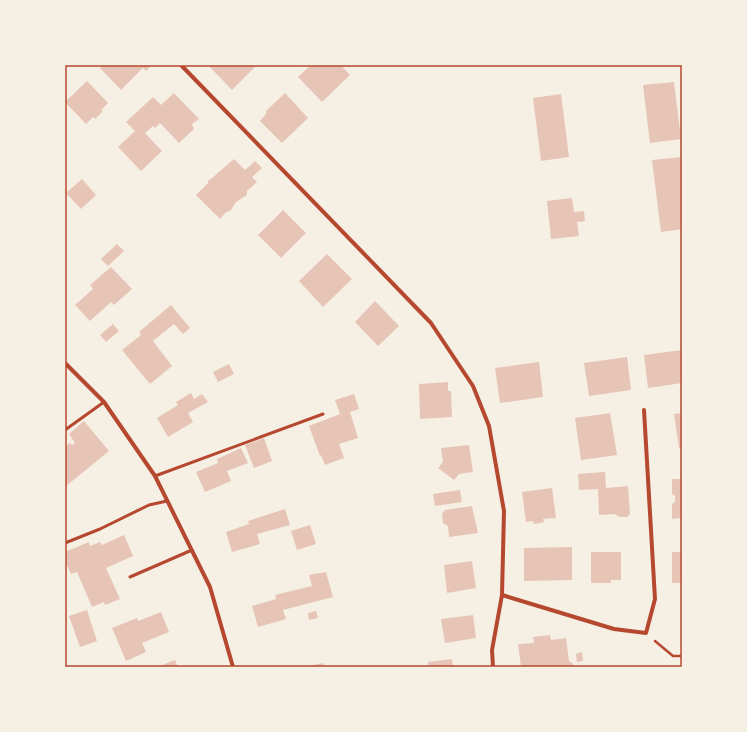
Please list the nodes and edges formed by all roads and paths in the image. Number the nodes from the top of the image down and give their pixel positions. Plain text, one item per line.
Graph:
1 (181, 65) edge
2 (65, 363) edge
3 (104, 402) junction
4 (644, 410) dead end
5 (323, 414) dead end
6 (65, 430) edge
7 (155, 476) junction
8 (167, 501) junction
9 (65, 543) edge
10 (192, 550) junction
11 (130, 577) dead end
12 (502, 595) junction
13 (646, 633) junction
14 (682, 656) edge
15 (233, 667) edge
16 (493, 667) edge

1 - 12 street
2 - 3 street
3 - 6 lane
3 - 7 street
4 - 13 street
5 - 7 lane
7 - 8 street
8 - 9 lane
8 - 10 street
10 - 11 lane
10 - 15 street
12 - 13 street
12 - 16 street
13 - 14 path

